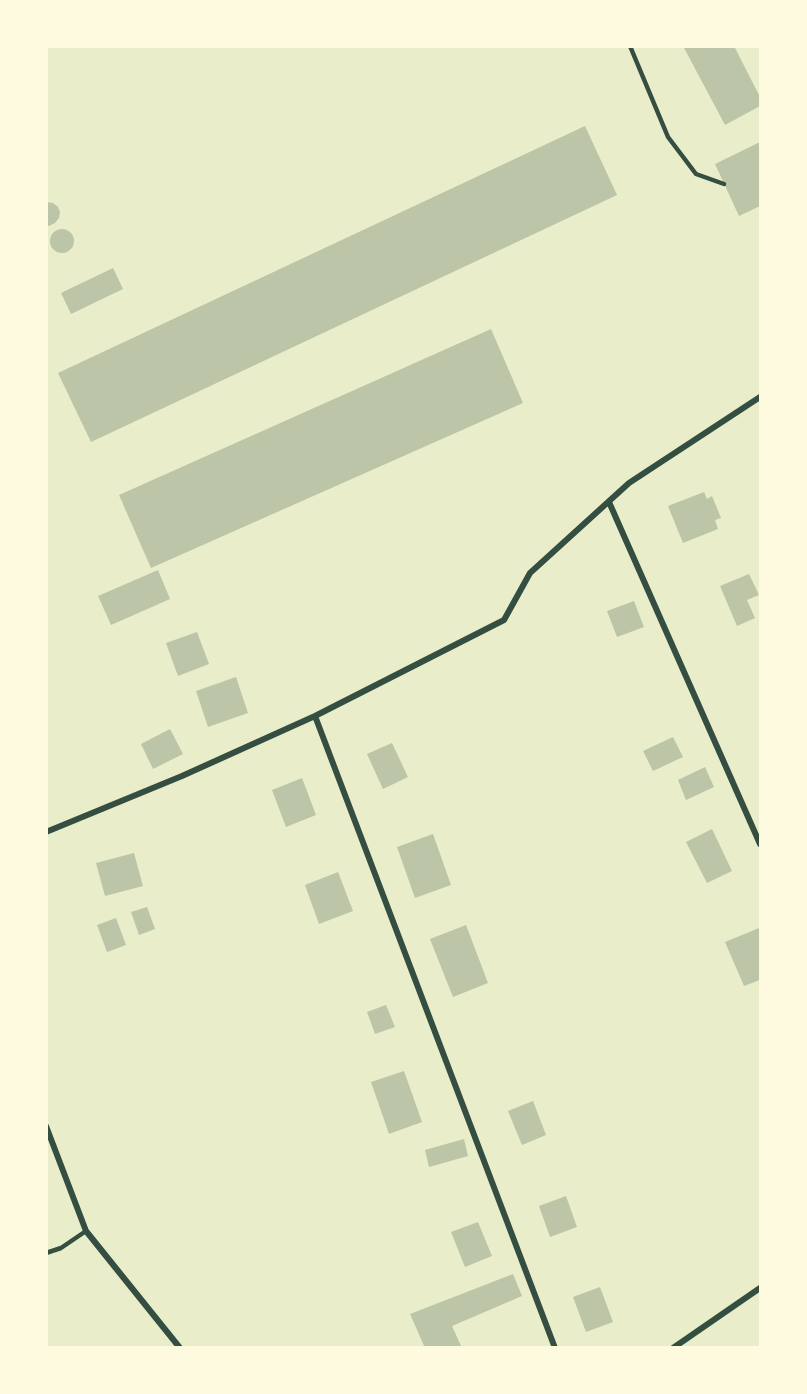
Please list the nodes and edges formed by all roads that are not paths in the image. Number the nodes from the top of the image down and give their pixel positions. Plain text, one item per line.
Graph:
1 (630, 46) edge
2 (724, 184) dead end
3 (760, 398) edge
4 (609, 502) junction
5 (315, 716) junction
6 (46, 832) edge
7 (760, 844) edge
8 (46, 1126) edge
9 (86, 1231) junction
10 (46, 1253) edge
11 (760, 1288) edge
12 (180, 1347) edge
13 (555, 1347) edge
14 (673, 1347) edge

1 - 2 lane
3 - 4 street
4 - 5 street
4 - 7 street
5 - 6 street
5 - 13 street
8 - 9 street
9 - 10 lane
9 - 12 street
11 - 14 street

